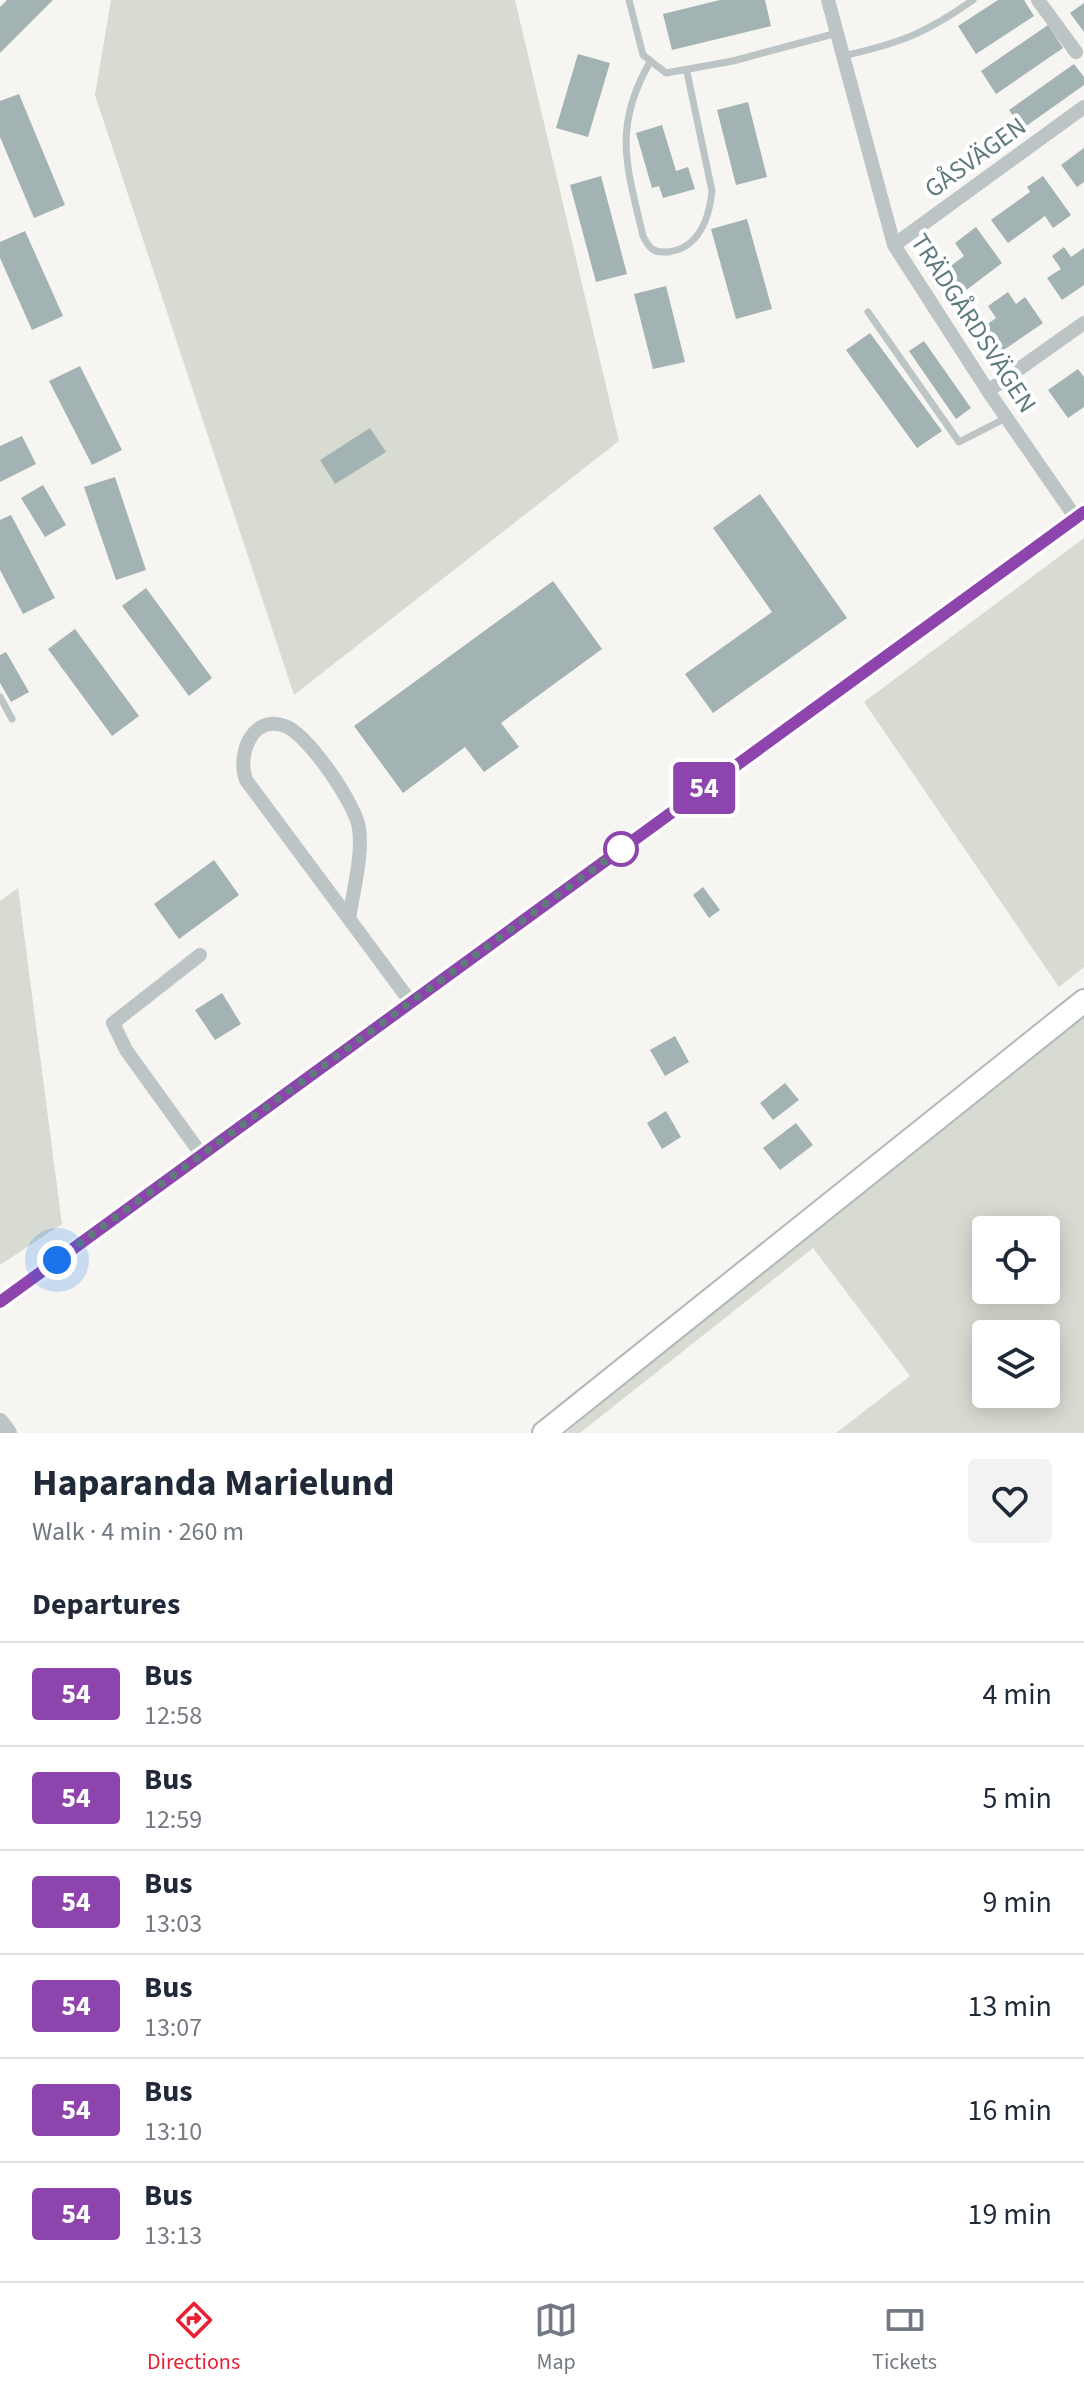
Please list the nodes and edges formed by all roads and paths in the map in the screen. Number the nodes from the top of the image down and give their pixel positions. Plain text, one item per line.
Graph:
1 (629, 0) edge
2 (828, 0) edge
3 (957, 0) edge
4 (973, 0) edge
5 (1038, 0) edge
6 (959, 10) junction
7 (837, 33) junction
8 (1076, 52) dead end
9 (843, 56) junction
10 (650, 62) junction
11 (687, 72) junction
12 (1084, 107) edge
13 (894, 245) junction
14 (868, 312) dead end
15 (1084, 323) edge
16 (988, 391) junction
17 (1006, 418) junction
18 (1080, 514) edge
19 (0, 697) edge
20 (12, 719) dead end
21 (349, 919) junction
22 (200, 955) dead end
23 (410, 1001) junction
24 (1084, 1001) edge
25 (201, 1154) junction
26 (0, 1302) edge
27 (0, 1422) edge
28 (8, 1433) edge
29 (544, 1433) edge

1 - 10 lane
2 - 7 street, TRÄDGÅRDSVÄGEN
3 - 6 lane
4 - 6 lane
5 - 8 street
6 - 9 lane
7 - 9 street, TRÄDGÅRDSVÄGEN
7 - 11 lane
9 - 13 street, TRÄDGÅRDSVÄGEN
10 - 11 lane
10 - 11 lane
12 - 13 street, GÅSVÄGEN
13 - 16 street, TRÄDGÅRDSVÄGEN
14 - 17 lane
15 - 16 street
16 - 17 street, TRÄDGÅRDSVÄGEN
17 - 18 street, TRÄDGÅRDSVÄGEN
18 - 23 street
19 - 20 lane
21 - 21 street
21 - 23 street
22 - 25 street
23 - 25 street
24 - 29 main road
25 - 26 street
27 - 28 street

